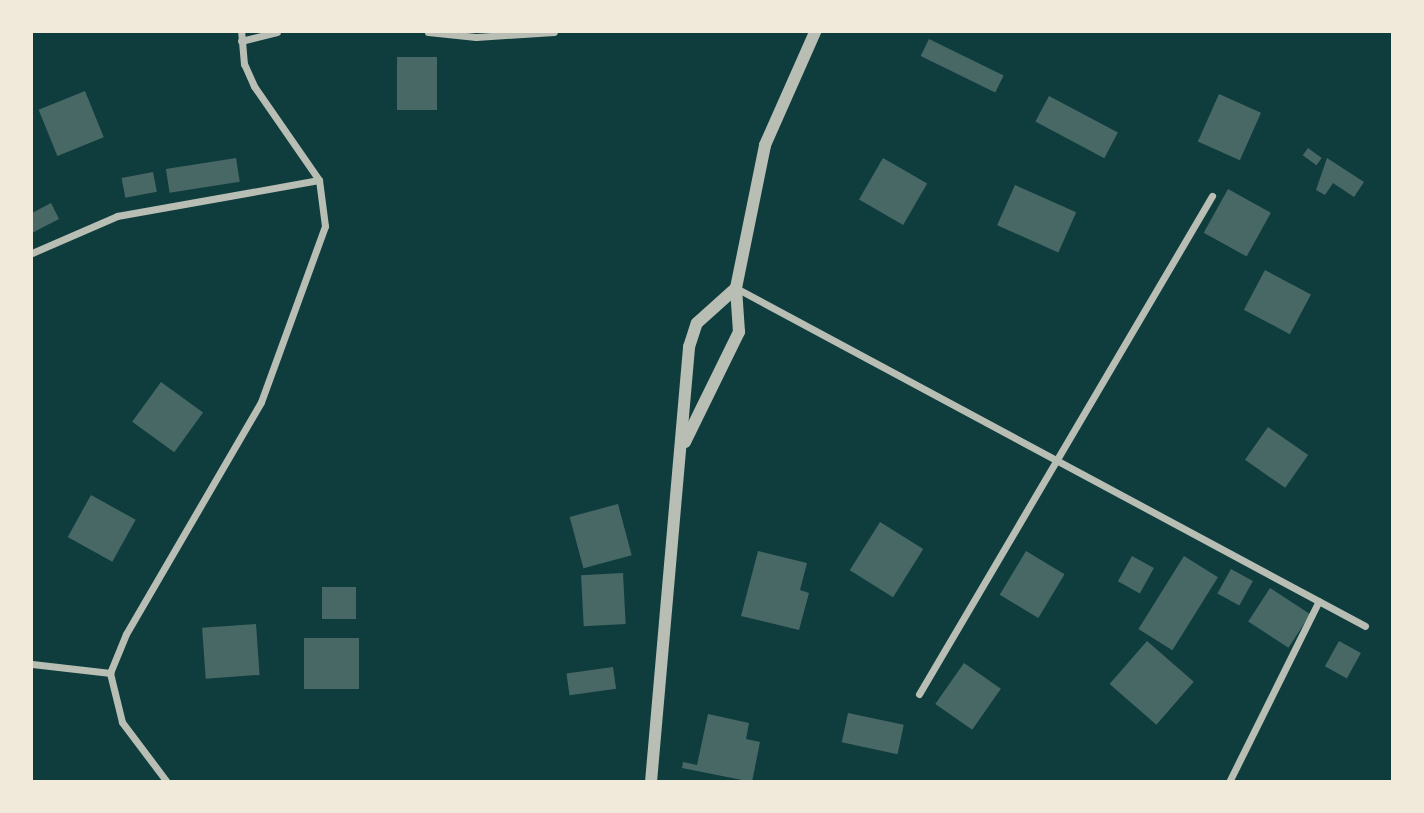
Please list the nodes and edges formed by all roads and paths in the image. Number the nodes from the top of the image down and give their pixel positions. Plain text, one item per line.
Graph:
1 (242, 32) edge
2 (277, 32) edge
3 (428, 32) edge
4 (554, 32) edge
5 (815, 32) edge
6 (240, 41) junction
7 (320, 180) junction
8 (1212, 196) dead end
9 (32, 253) edge
10 (736, 288) junction
11 (685, 442) junction
12 (1061, 462) junction
13 (1318, 601) junction
14 (1365, 626) dead end
15 (32, 664) edge
16 (110, 673) junction
17 (919, 694) dead end
18 (167, 782) edge
19 (651, 782) edge
20 (1230, 782) edge

1 - 6 street
2 - 6 street
3 - 4 street
5 - 10 street
6 - 7 street
7 - 9 street
7 - 16 street
8 - 12 street
10 - 11 street
10 - 11 street
10 - 12 street
11 - 19 street
12 - 13 street
12 - 17 street
13 - 14 street
13 - 20 street
15 - 16 street
16 - 18 street

